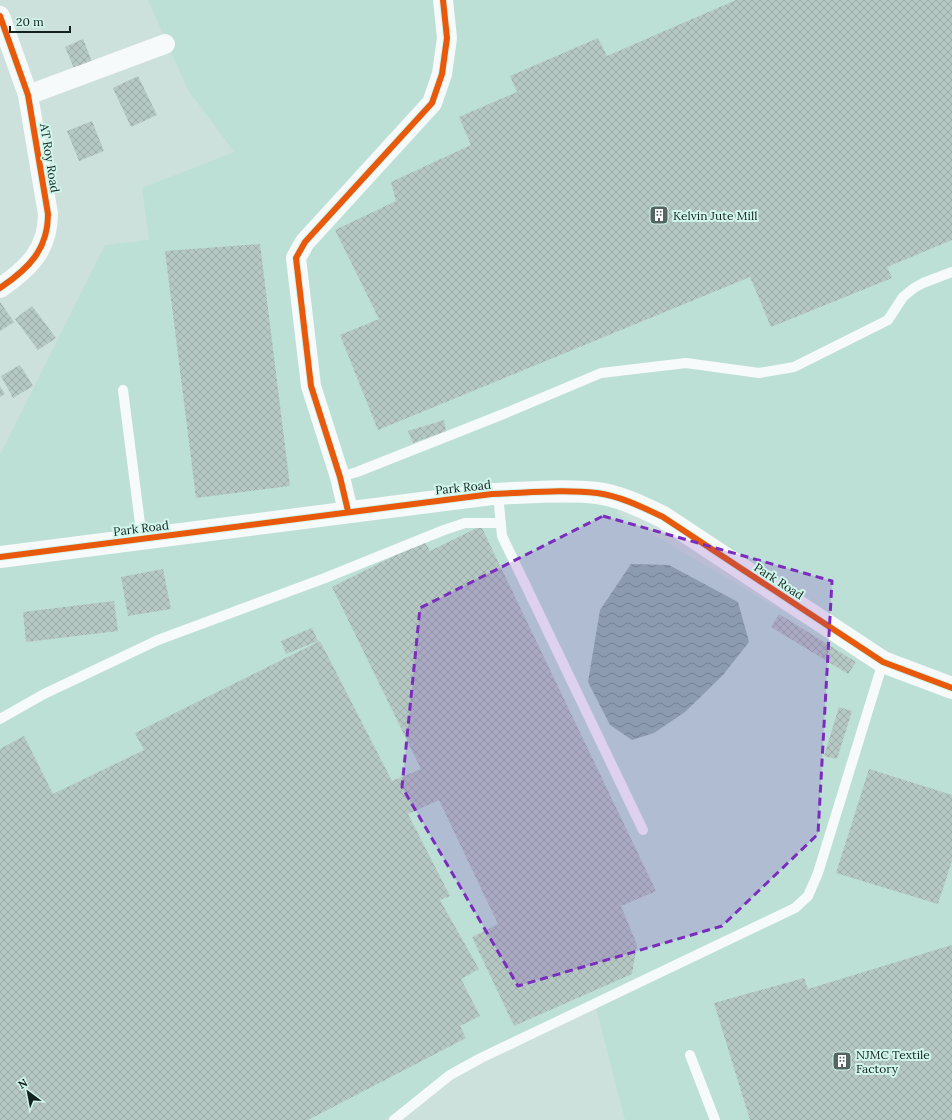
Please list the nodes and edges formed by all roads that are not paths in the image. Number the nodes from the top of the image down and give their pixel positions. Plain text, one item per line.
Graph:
1 (443, 0) edge
2 (0, 16) edge
3 (165, 44) dead end
4 (7, 56) edge
5 (28, 95) junction
6 (952, 272) edge
7 (0, 288) edge
8 (123, 390) dead end
9 (340, 477) junction
10 (498, 494) junction
11 (348, 511) junction
12 (501, 523) junction
13 (142, 539) junction
14 (0, 557) edge
15 (883, 662) junction
16 (952, 688) edge
17 (0, 718) edge
18 (642, 830) dead end
19 (690, 1055) dead end
20 (394, 1120) edge
21 (715, 1120) edge

1 - 9 street
2 - 4 street, AT Roy Road
3 - 5 street
4 - 5 street, AT Roy Road
5 - 7 street, AT Roy Road
6 - 9 lane
8 - 13 lane
9 - 11 street
10 - 11 street, Park Road
10 - 12 lane
10 - 15 street, Park Road
11 - 13 street, Park Road
12 - 17 lane
12 - 18 lane
13 - 14 street, Park Road
15 - 16 street, Park Road
15 - 20 lane
19 - 21 lane

